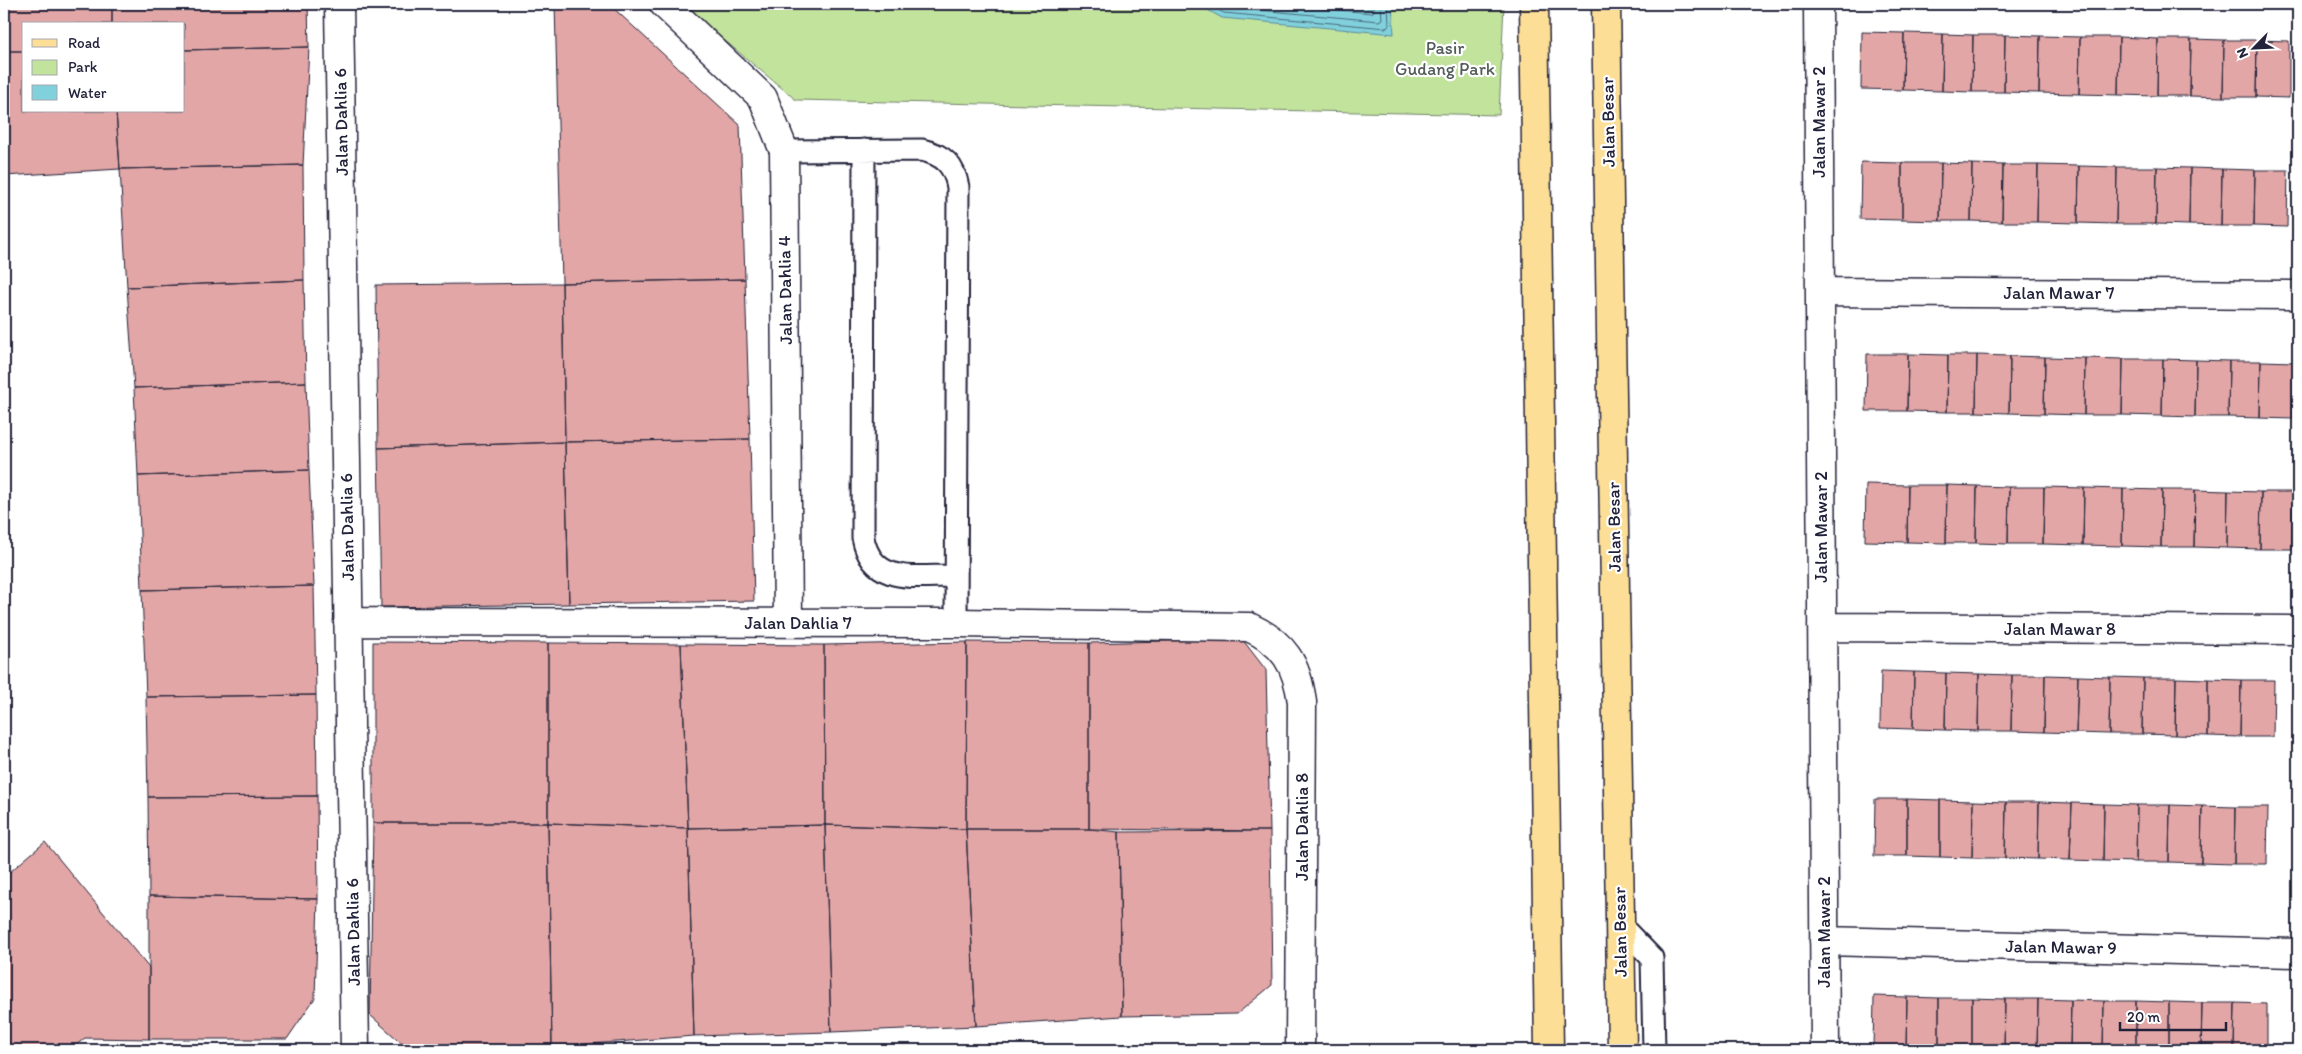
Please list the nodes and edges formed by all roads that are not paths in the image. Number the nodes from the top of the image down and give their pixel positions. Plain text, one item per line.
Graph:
1 (339, 4) edge
2 (664, 4) edge
3 (1534, 4) edge
4 (1606, 4) edge
5 (1818, 4) edge
6 (864, 150) junction
7 (784, 151) junction
8 (1820, 292) junction
9 (2298, 295) edge
10 (956, 576) junction
11 (348, 622) junction
12 (788, 623) junction
13 (956, 623) junction
14 (1248, 627) joint
15 (1822, 627) junction
16 (2298, 630) edge
17 (1620, 925) junction
18 (1824, 941) junction
19 (2298, 954) edge
20 (355, 1050) edge
21 (1300, 1050) edge
22 (1549, 1050) edge
23 (1622, 1050) edge
24 (1654, 1050) edge
25 (1825, 1050) edge

1 - 11 street, Jalan Dahlia 6
2 - 7 street, Jalan Dahlia 4
3 - 22 main road
4 - 17 main road, Jalan Besar
5 - 8 street, Jalan Mawar 2
6 - 7 lane
6 - 10 lane
6 - 10 lane
7 - 12 street, Jalan Dahlia 4
8 - 9 street, Jalan Mawar 7
8 - 15 street, Jalan Mawar 2
10 - 13 lane
11 - 12 street, Jalan Dahlia 7
11 - 20 street, Jalan Dahlia 6
12 - 13 street, Jalan Dahlia 7
13 - 14 street, Jalan Dahlia 7
14 - 21 street, Jalan Dahlia 8
15 - 16 street, Jalan Mawar 8
15 - 18 street, Jalan Mawar 2
17 - 23 main road, Jalan Besar
17 - 24 lane
18 - 19 street, Jalan Mawar 9
18 - 25 street, Jalan Mawar 2

